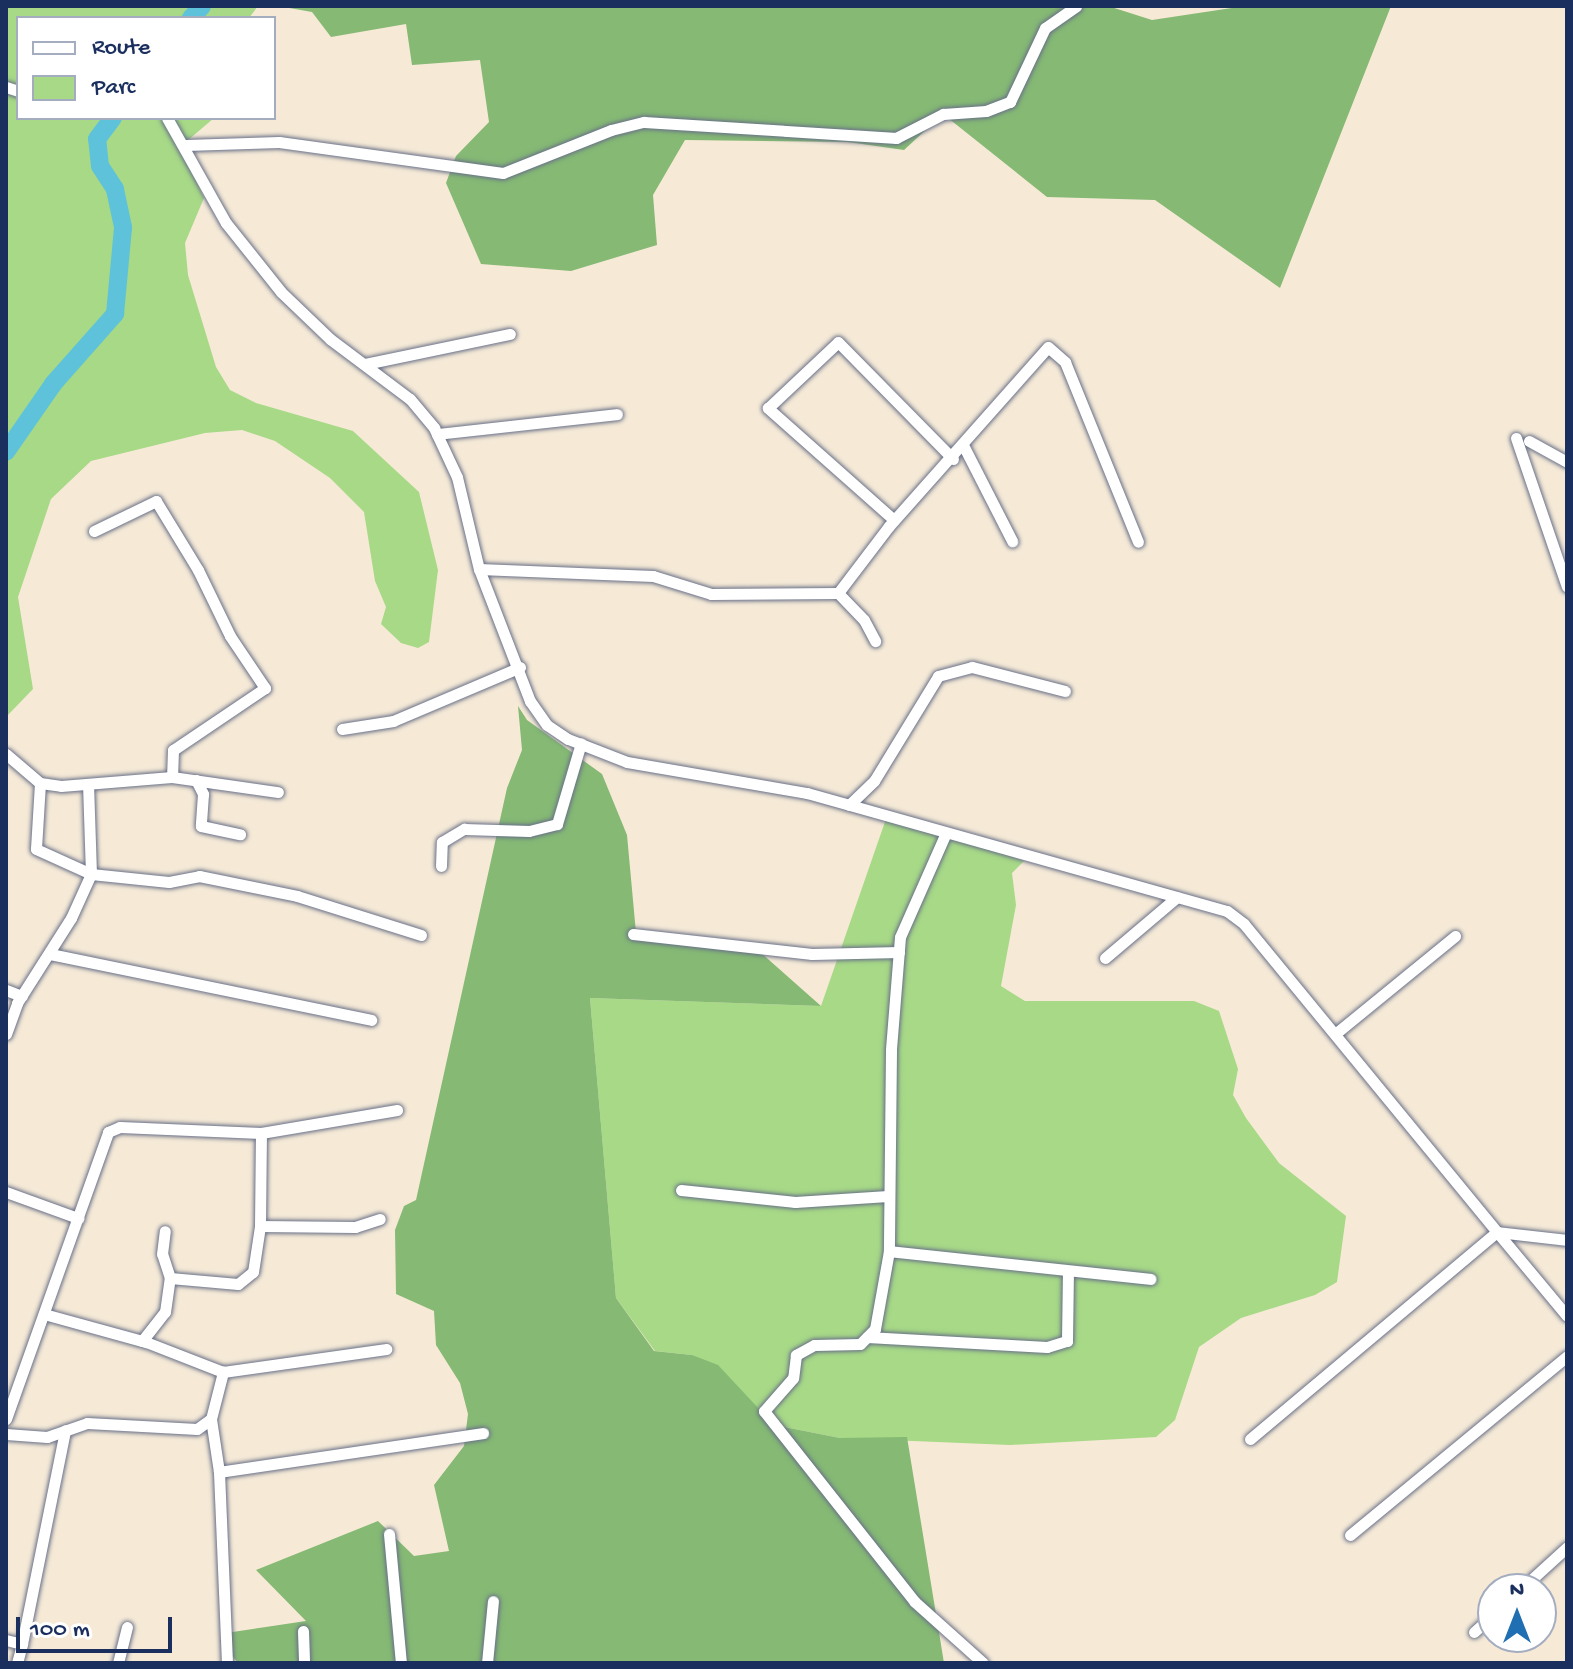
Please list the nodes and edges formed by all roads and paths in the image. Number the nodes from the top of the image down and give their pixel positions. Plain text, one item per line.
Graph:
1 (1076, 6) edge
2 (168, 120) edge
3 (186, 145) junction
4 (510, 334) dead end
5 (365, 364) junction
6 (617, 414) dead end
7 (437, 434) junction
8 (1516, 438) dead end
9 (1529, 441) dead end
10 (964, 447) junction
11 (953, 459) junction
12 (1567, 462) edge
13 (894, 520) junction
14 (94, 531) dead end
15 (1012, 541) dead end
16 (1138, 542) dead end
17 (479, 569) junction
18 (1567, 587) edge
19 (838, 593) junction
20 (875, 641) dead end
21 (520, 667) junction
22 (1065, 691) dead end
23 (342, 729) dead end
24 (581, 743) junction
25 (6, 754) edge
26 (172, 777) junction
27 (196, 780) junction
28 (40, 783) junction
29 (88, 785) junction
30 (278, 792) dead end
31 (849, 805) junction
32 (240, 834) dead end
33 (945, 835) junction
34 (441, 866) dead end
35 (91, 874) junction
36 (1177, 897) junction
37 (633, 934) dead end
38 (421, 935) dead end
39 (1455, 936) dead end
40 (899, 952) junction
41 (50, 954) junction
42 (1105, 958) dead end
43 (6, 990) edge
44 (22, 996) junction
45 (371, 1020) dead end
46 (6, 1034) edge
47 (1335, 1034) junction
48 (397, 1110) dead end
49 (261, 1133) junction
50 (681, 1190) dead end
51 (6, 1192) edge
52 (888, 1196) junction
53 (78, 1218) junction
54 (380, 1219) dead end
55 (260, 1226) junction
56 (165, 1231) dead end
57 (1497, 1232) junction
58 (1567, 1240) edge
59 (889, 1251) junction
60 (1068, 1272) junction
61 (170, 1278) junction
62 (1151, 1279) dead end
63 (44, 1314) junction
64 (1567, 1316) edge
65 (867, 1337) junction
66 (142, 1341) junction
67 (386, 1349) dead end
68 (1567, 1356) edge
69 (223, 1372) junction
70 (6, 1419) edge
71 (211, 1419) junction
72 (65, 1430) junction
73 (483, 1433) dead end
74 (6, 1434) edge
75 (1250, 1439) dead end
76 (219, 1472) junction
77 (389, 1534) dead end
78 (1350, 1535) dead end
79 (1567, 1547) edge
80 (1539, 1573) edge
81 (493, 1601) dead end
82 (127, 1627) dead end
83 (1477, 1629) edge
84 (303, 1631) dead end
85 (1474, 1632) dead end
86 (6, 1640) edge
87 (22, 1644) junction
88 (17, 1663) edge
89 (118, 1663) edge
90 (227, 1663) edge
91 (304, 1663) edge
92 (401, 1663) edge
93 (487, 1663) edge
94 (983, 1663) edge

1 - 3 street
2 - 3 street
3 - 5 street
4 - 5 street
5 - 7 street
6 - 7 street
7 - 17 street
8 - 18 street
9 - 12 street
10 - 11 street
10 - 15 street
10 - 16 street
11 - 13 street
11 - 13 street
13 - 19 street
14 - 26 street
17 - 19 street
17 - 21 street
19 - 20 street
21 - 23 street
21 - 24 street
22 - 31 street
24 - 31 street
24 - 34 street
25 - 28 street
26 - 27 street
26 - 29 street
27 - 30 street
27 - 32 street
28 - 29 street
28 - 35 street
29 - 35 street
31 - 33 street
33 - 36 street
33 - 40 street
35 - 38 street
35 - 41 street
36 - 42 street
36 - 47 street
37 - 40 street
39 - 47 street
40 - 52 street
41 - 44 street
41 - 45 street
43 - 44 street
44 - 46 street
47 - 57 street
48 - 49 street
49 - 53 street
49 - 55 street
50 - 52 street
51 - 53 street
52 - 59 street
53 - 63 street
54 - 55 street
55 - 61 street
56 - 61 street
57 - 58 street
57 - 64 street
57 - 75 street
59 - 60 street
59 - 65 street
60 - 62 street
60 - 65 street
61 - 66 street
63 - 66 street
63 - 70 street
65 - 94 street
66 - 69 street
67 - 69 street
68 - 78 street
69 - 71 street
71 - 72 street
71 - 76 street
72 - 74 street
72 - 87 street
73 - 76 street
76 - 90 street
77 - 92 street
79 - 80 street
81 - 93 street
82 - 89 street
83 - 85 street
84 - 91 street
86 - 87 street
87 - 88 street

